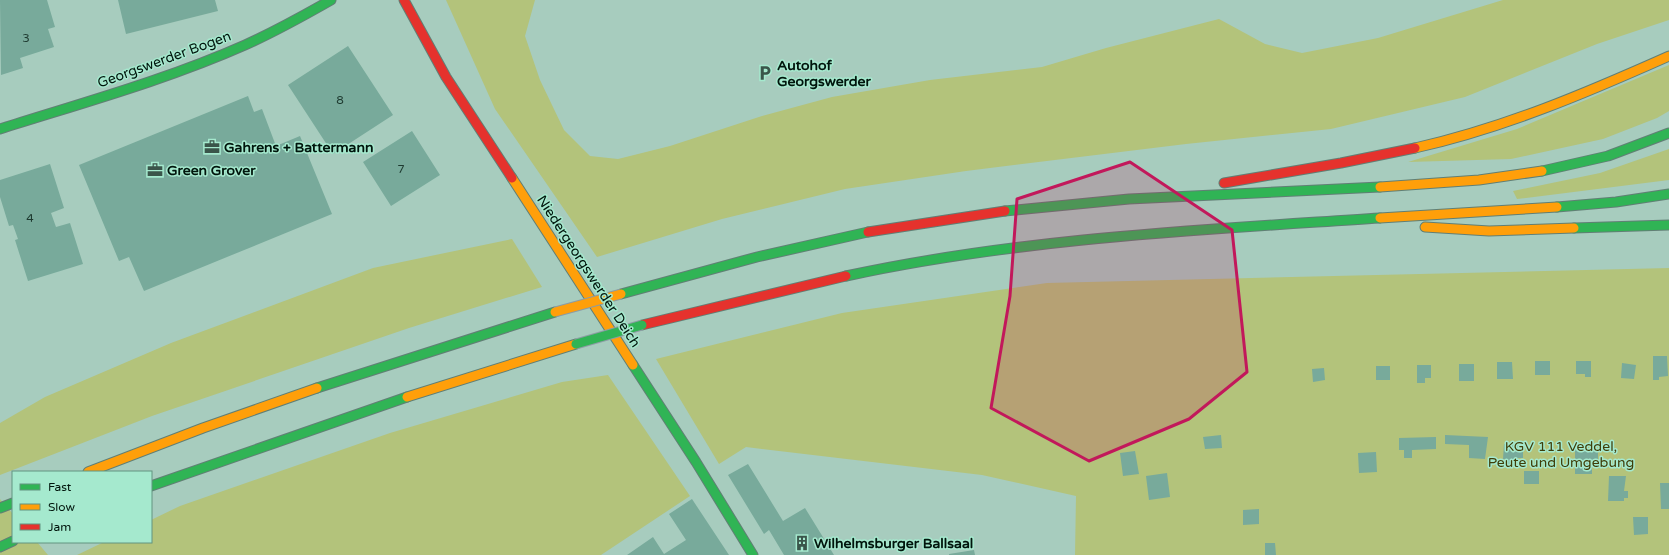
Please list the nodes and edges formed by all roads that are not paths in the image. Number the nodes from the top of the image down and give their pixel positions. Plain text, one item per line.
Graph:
1 (331, 0) edge
2 (404, 0) edge
3 (1669, 56) edge
4 (0, 130) edge
5 (1669, 133) edge
6 (1669, 194) edge
7 (1116, 200) junction
8 (1326, 222) junction
9 (1669, 224) edge
10 (1404, 226) dead end
11 (1419, 227) dead end
12 (91, 471) edge
13 (152, 486) edge
14 (12, 503) edge
15 (0, 508) edge
16 (12, 541) edge
17 (0, 547) edge
18 (753, 555) edge

1 - 4 main road, Georgswerder Bogen
2 - 18 main road, Niedergeorgswerder Deich
3 - 7 main road
5 - 7 main road
6 - 8 main road
7 - 12 main road, bridge
8 - 10 main road
8 - 13 main road, bridge
9 - 11 main road
14 - 15 main road
16 - 17 main road

